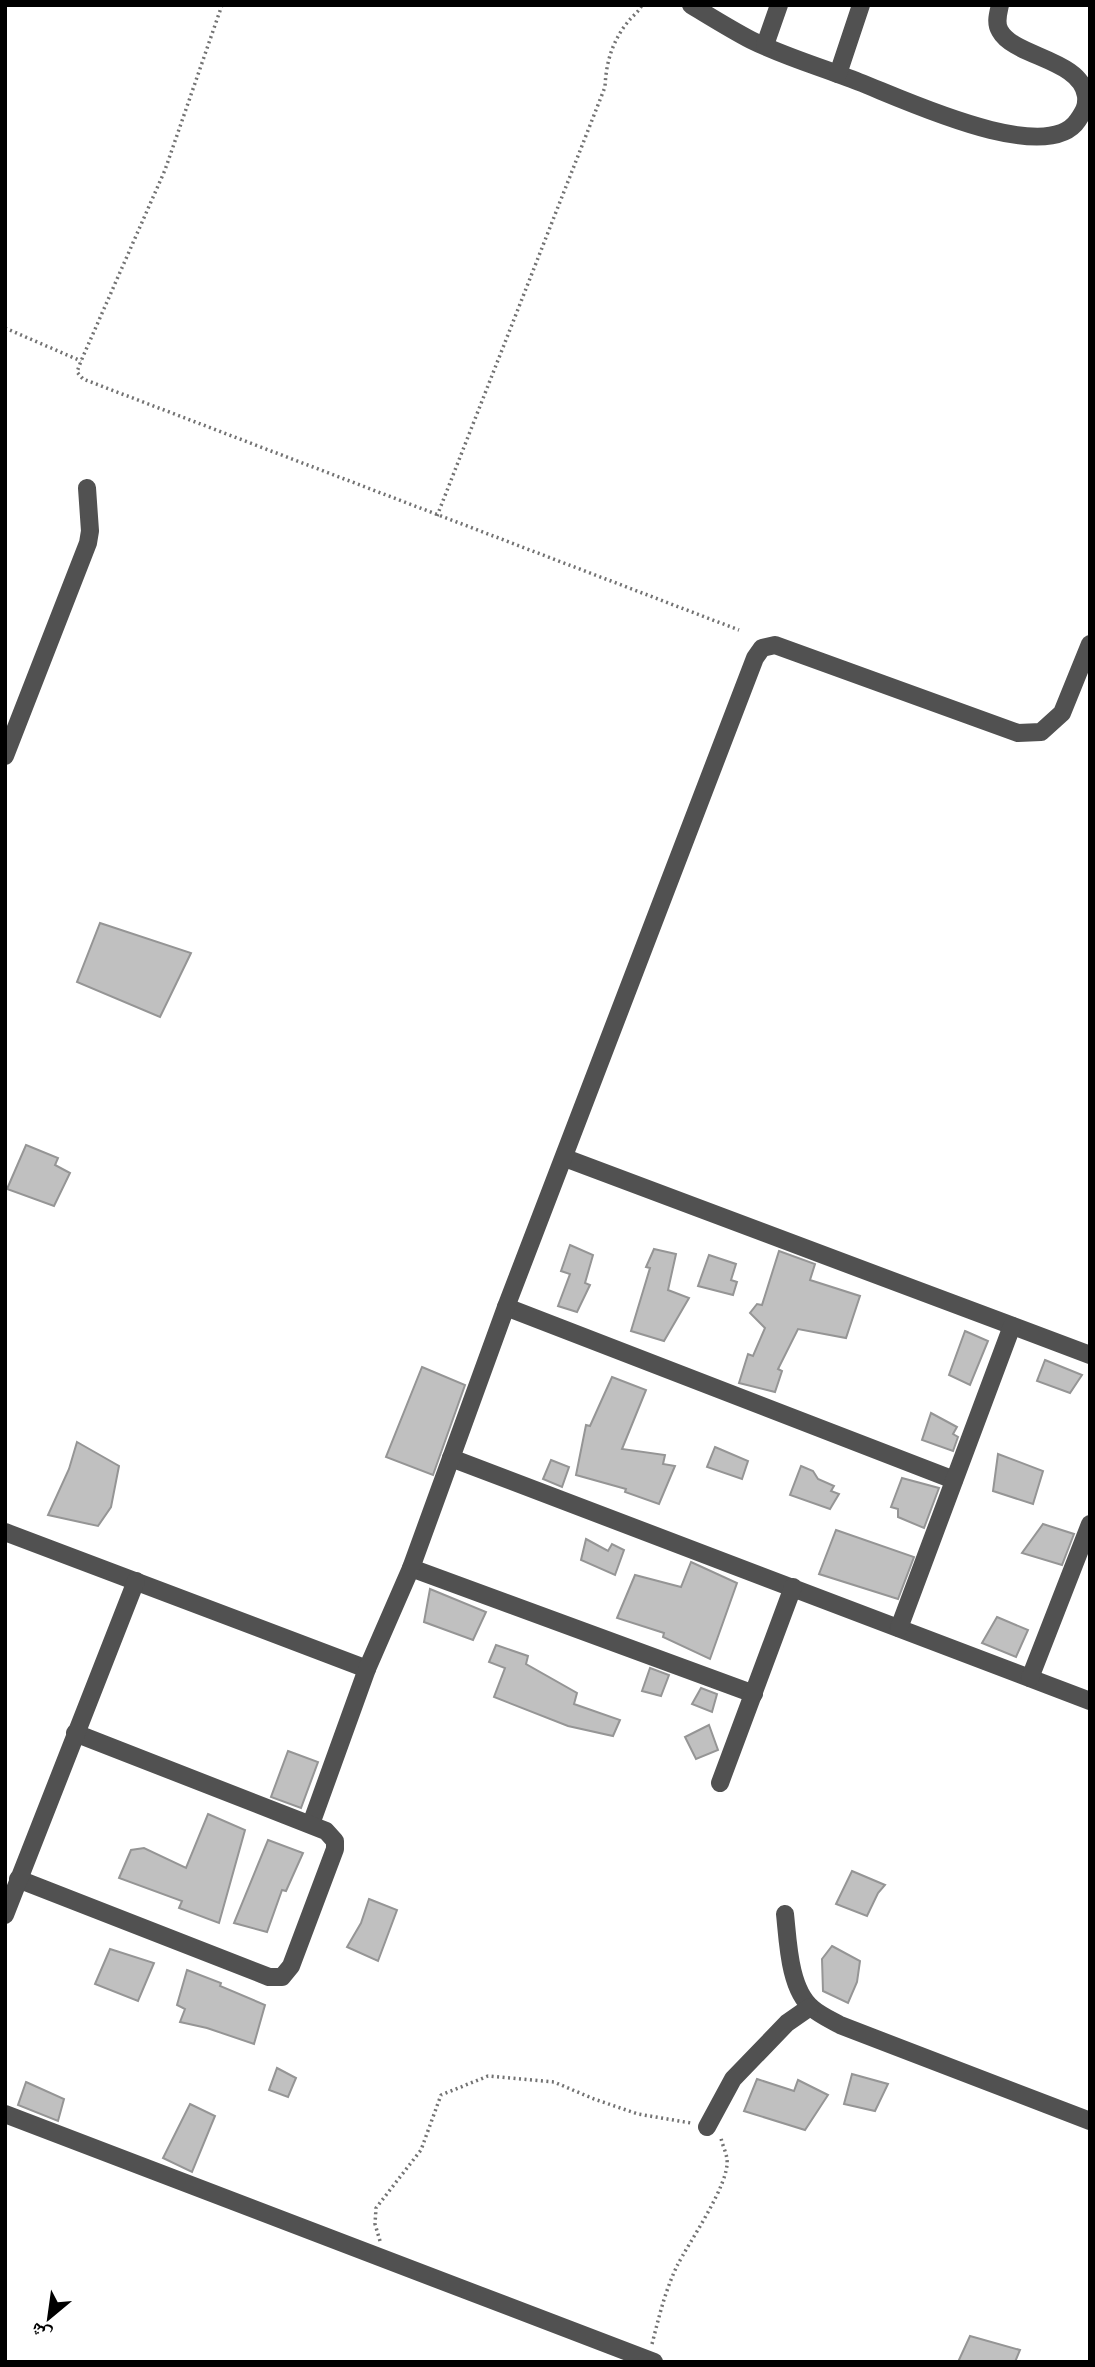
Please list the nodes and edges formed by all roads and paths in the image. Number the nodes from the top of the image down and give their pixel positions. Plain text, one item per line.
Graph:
1 (222, 5) edge
2 (642, 5) edge
3 (691, 5) edge
4 (779, 5) edge
5 (860, 5) edge
6 (1000, 5) edge
7 (765, 45) junction
8 (838, 74) junction
9 (5, 328) edge
10 (81, 361) junction
11 (86, 488) dead end
12 (437, 516) junction
13 (739, 630) dead end
14 (1090, 645) edge
15 (5, 756) edge
16 (565, 1158) junction
17 (506, 1307) junction
18 (1012, 1326) junction
19 (1090, 1355) edge
20 (452, 1458) junction
21 (954, 1480) junction
22 (1089, 1528) edge
23 (5, 1532) edge
24 (411, 1568) junction
25 (136, 1581) junction
26 (793, 1587) junction
27 (899, 1628) junction
28 (367, 1669) junction
29 (1030, 1678) junction
30 (754, 1694) junction
31 (1090, 1701) edge
32 (75, 1733) junction
33 (720, 1783) dead end
34 (311, 1824) junction
35 (18, 1879) junction
36 (785, 1914) dead end
37 (5, 1915) edge
38 (810, 2007) junction
39 (5, 2114) edge
40 (1090, 2120) edge
41 (707, 2127) junction
42 (386, 2259) junction
43 (651, 2361) edge

1 - 10 path
2 - 12 path
3 - 7 street
4 - 7 street
5 - 8 street
6 - 8 street
7 - 8 street
9 - 10 path
10 - 12 path
11 - 15 street
12 - 13 path
14 - 16 street
16 - 17 street
16 - 18 street
17 - 20 street
17 - 21 street
18 - 19 street
18 - 21 street
20 - 24 street
20 - 26 street
21 - 27 street
22 - 29 street
23 - 25 street
24 - 28 street
24 - 30 street
25 - 28 street
25 - 32 street
26 - 27 street
26 - 30 street
27 - 29 street
28 - 34 street
29 - 31 street
30 - 33 street
32 - 34 street
32 - 35 street
34 - 35 street
35 - 37 street
36 - 38 street
38 - 40 street
38 - 41 street
39 - 42 street
41 - 42 path
41 - 43 path
42 - 43 street

